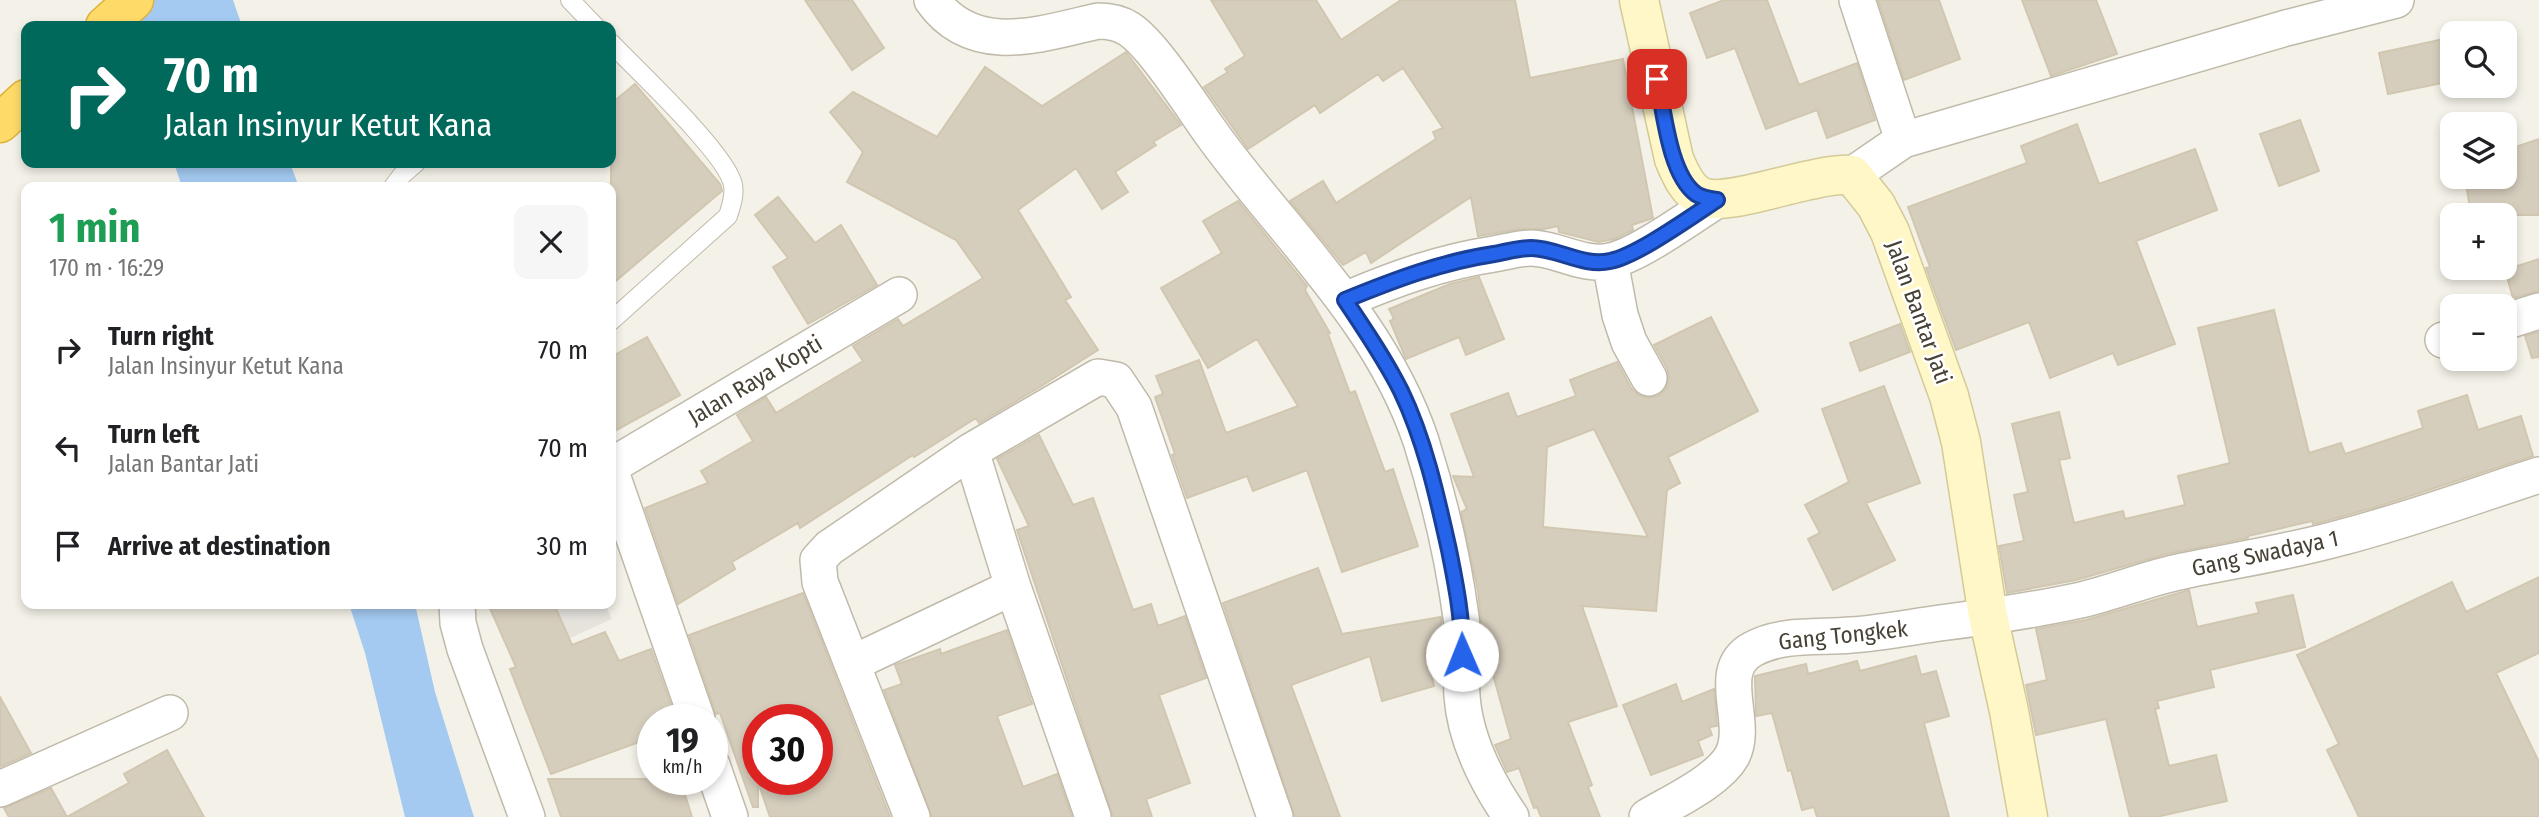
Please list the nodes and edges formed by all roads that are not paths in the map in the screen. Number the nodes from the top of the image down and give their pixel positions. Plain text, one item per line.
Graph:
1 (134, 0) edge
2 (570, 0) edge
3 (933, 0) edge
4 (1639, 0) edge
5 (1857, 0) edge
6 (2396, 0) edge
7 (2283, 14) edge
8 (111, 21) edge
9 (582, 21) edge
10 (616, 48) edge
11 (21, 104) edge
12 (0, 123) edge
13 (1903, 140) junction
14 (410, 168) edge
15 (1852, 175) junction
16 (397, 182) edge
17 (1717, 200) junction
18 (1610, 261) junction
19 (899, 295) dead end
20 (1345, 300) junction
21 (2539, 311) edge
22 (616, 317) edge
23 (2517, 318) edge
24 (1649, 378) dead end
25 (971, 451) junction
26 (616, 463) edge
27 (2539, 475) edge
28 (616, 487) edge
29 (1013, 587) junction
30 (457, 609) edge
31 (1988, 617) junction
32 (853, 663) junction
33 (691, 704) edge
34 (170, 713) dead end
35 (0, 789) edge
36 (722, 795) edge
37 (527, 817) edge
38 (730, 817) edge
39 (912, 817) edge
40 (1093, 817) edge
41 (1275, 817) edge
42 (1511, 817) edge
43 (1647, 817) edge
44 (2028, 817) edge

1 - 8 highway
2 - 9 lane
3 - 20 street
4 - 17 street
5 - 13 street
6 - 7 street
7 - 13 street
10 - 22 lane
11 - 12 highway
13 - 15 street
14 - 16 lane
15 - 17 street
15 - 31 street, Jalan Bantar Jati
17 - 18 street
18 - 20 street
18 - 24 street
19 - 26 street, Jalan Raya Kopti
20 - 42 street
21 - 23 street
25 - 29 street
25 - 32 street
25 - 41 street
27 - 31 street, Gang Swadaya 1
28 - 33 street
29 - 32 street
29 - 40 street
30 - 37 street
31 - 43 street, Gang Tongkek
31 - 44 street, Jalan Bantar Jati
32 - 39 street
34 - 35 street
36 - 38 street

